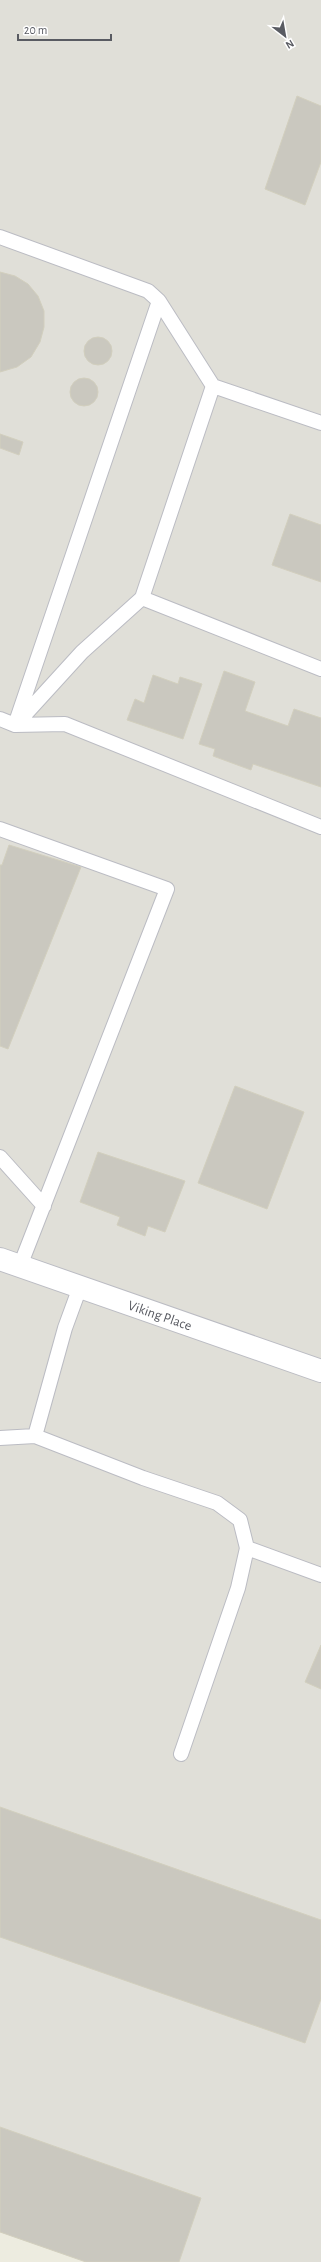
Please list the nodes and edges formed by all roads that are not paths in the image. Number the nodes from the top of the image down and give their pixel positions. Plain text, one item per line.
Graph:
1 (0, 237) edge
2 (159, 300) junction
3 (213, 386) junction
4 (321, 423) edge
5 (142, 598) junction
6 (321, 669) edge
7 (0, 719) edge
8 (15, 725) junction
9 (321, 827) edge
10 (0, 829) edge
11 (0, 1157) edge
12 (44, 1206) junction
13 (10, 1262) edge
14 (80, 1287) junction
15 (321, 1371) edge
16 (35, 1436) junction
17 (0, 1438) edge
18 (247, 1548) junction
19 (321, 1575) edge
20 (181, 1754) dead end

1 - 2 lane
2 - 3 lane
2 - 8 lane
3 - 4 lane
3 - 5 lane
5 - 6 lane
5 - 8 lane
7 - 8 lane
8 - 9 lane
10 - 12 lane
11 - 12 lane
12 - 13 lane
13 - 14 street, Viking Place
14 - 15 street, Viking Place
14 - 16 lane
16 - 17 lane
16 - 18 lane
18 - 19 lane
18 - 20 lane

